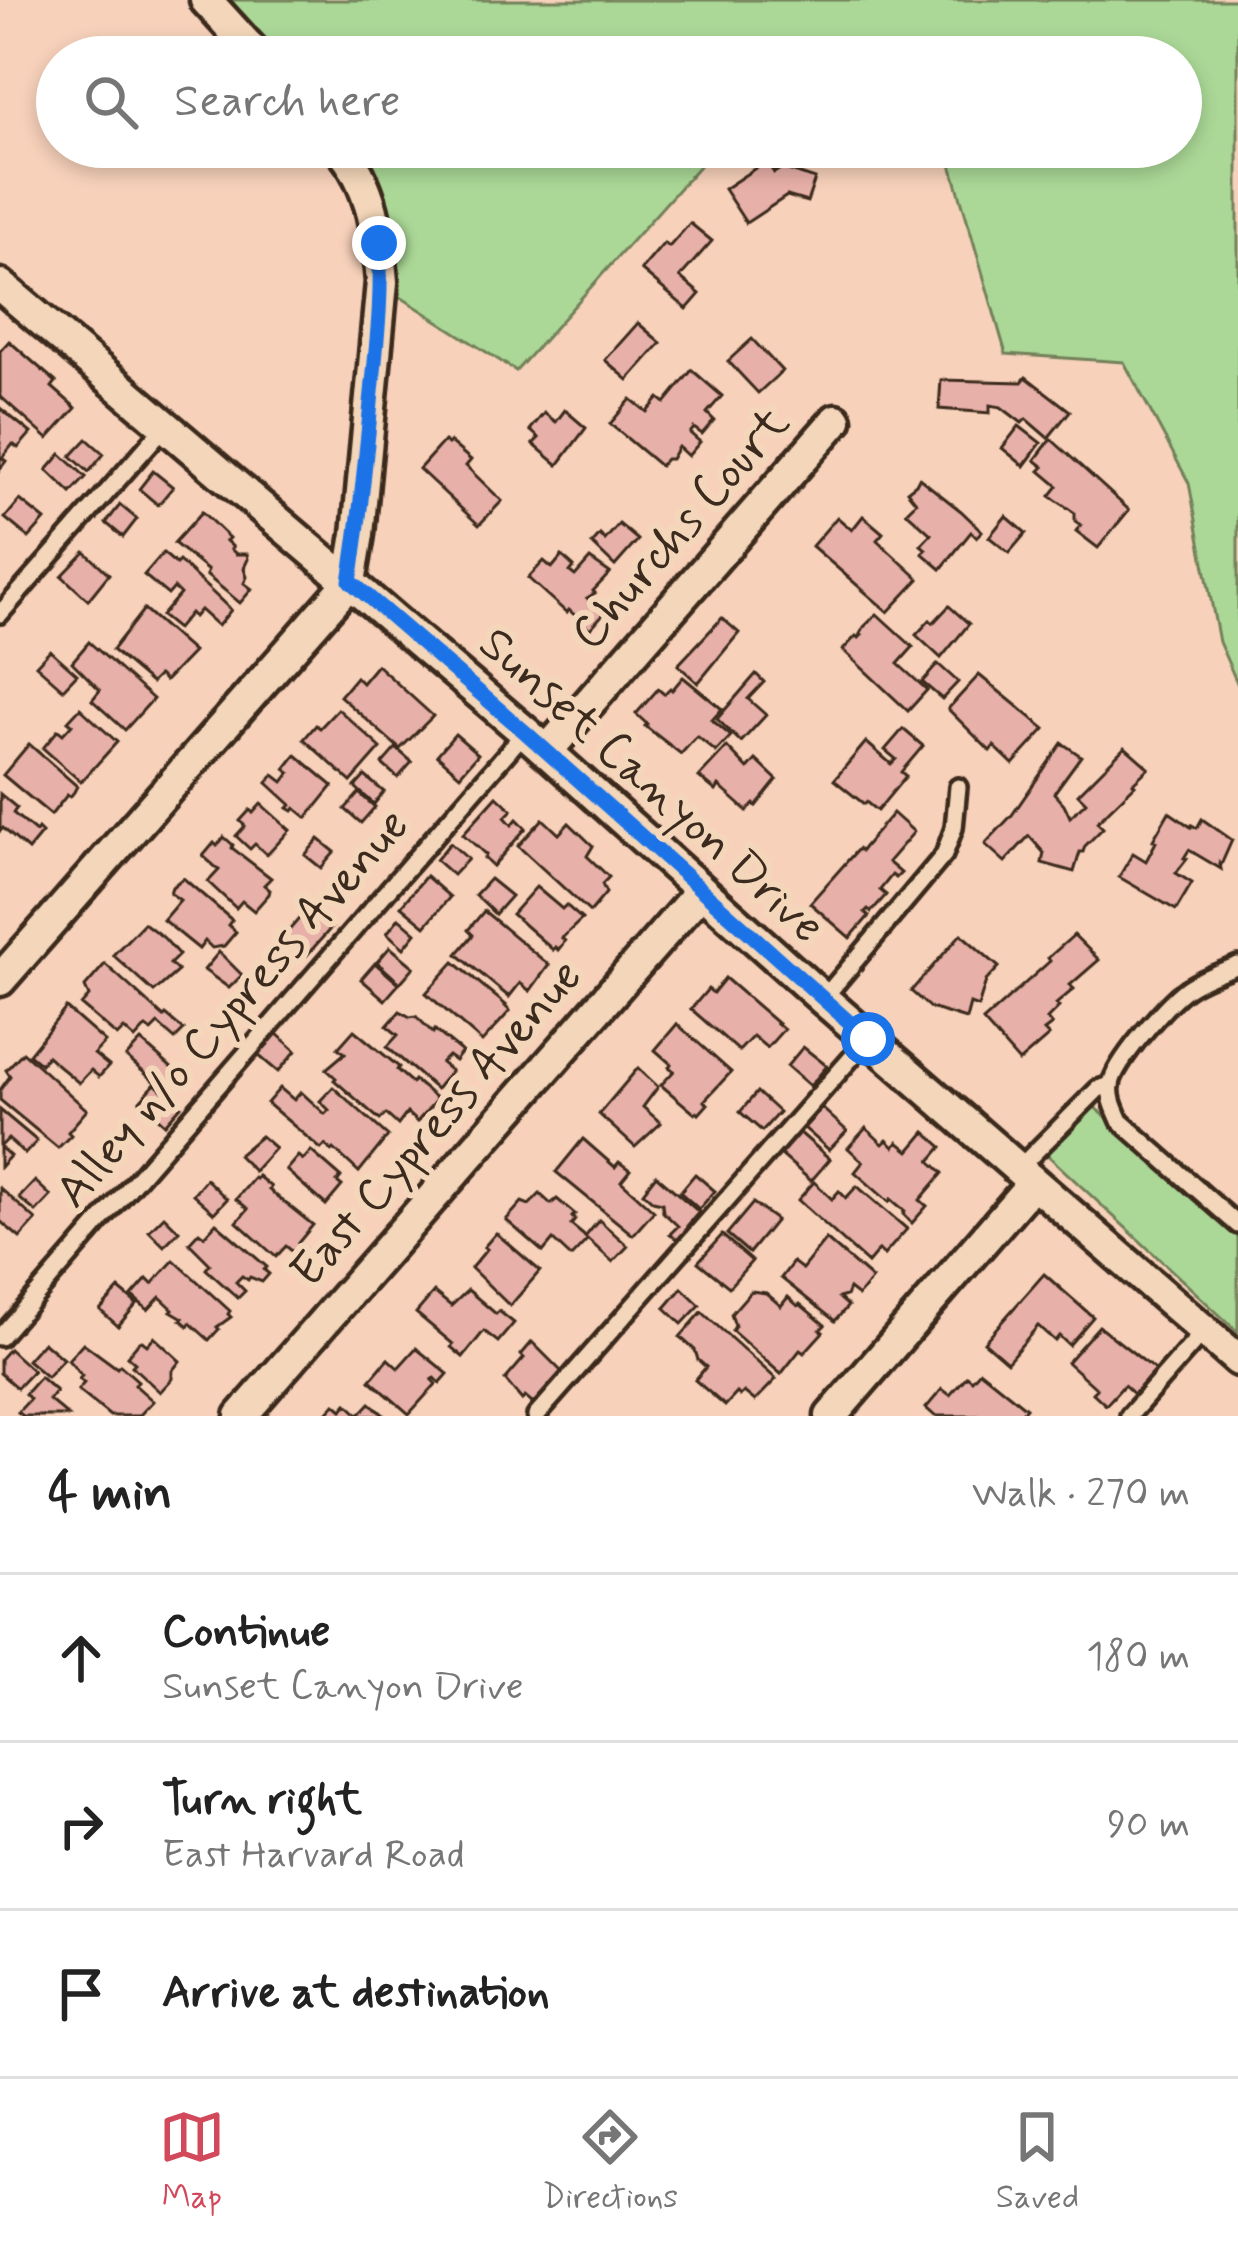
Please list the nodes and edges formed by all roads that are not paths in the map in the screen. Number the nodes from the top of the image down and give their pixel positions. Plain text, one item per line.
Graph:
1 (206, 0) edge
2 (238, 36) edge
3 (354, 168) edge
4 (0, 285) edge
5 (836, 420) dead end
6 (166, 425) junction
7 (350, 581) junction
8 (0, 614) edge
9 (536, 742) junction
10 (958, 787) dead end
11 (701, 891) junction
12 (1238, 965) edge
13 (0, 980) edge
14 (823, 999) junction
15 (868, 1039) junction
16 (1111, 1085) junction
17 (1026, 1176) junction
18 (1238, 1225) edge
19 (1204, 1331) junction
20 (0, 1337) edge
21 (1238, 1360) edge
22 (241, 1416) edge
23 (536, 1416) edge
24 (831, 1416) edge
25 (1130, 1416) edge

1 - 2 street
3 - 7 street
4 - 6 street, Sunset Canyon Drive
5 - 9 street, Churchs Court
6 - 7 street, Sunset Canyon Drive
6 - 8 lane
7 - 9 street, Sunset Canyon Drive
7 - 13 street
9 - 11 street, Sunset Canyon Drive
9 - 20 lane, Alley n/o Cypress Avenue
10 - 14 lane
11 - 14 street, Sunset Canyon Drive
11 - 22 street, East Cypress Avenue
12 - 16 lane
14 - 15 street, Sunset Canyon Drive
15 - 17 street, Sunset Canyon Drive
15 - 23 lane
16 - 17 lane
16 - 18 lane
17 - 19 street, Sunset Canyon Drive
17 - 24 street
19 - 21 street, Sunset Canyon Drive
19 - 25 lane

